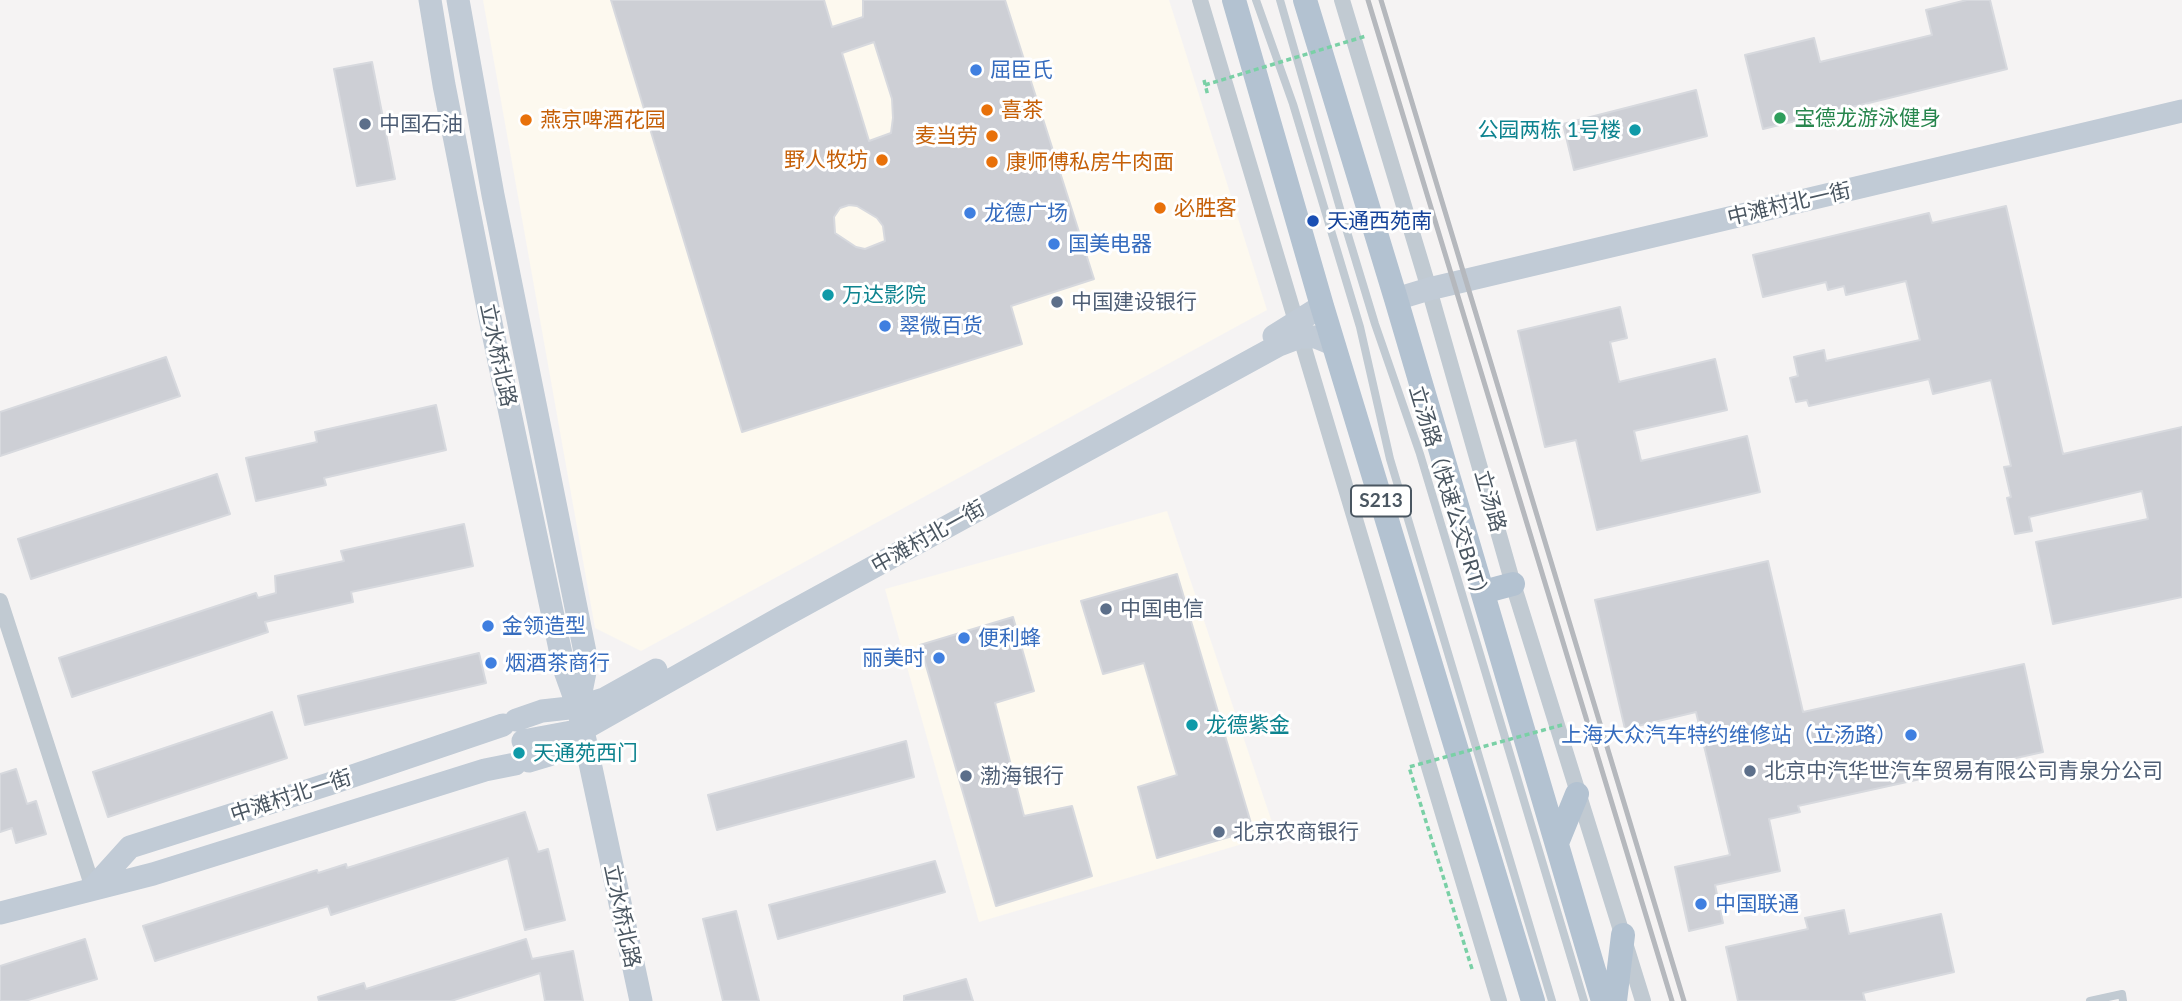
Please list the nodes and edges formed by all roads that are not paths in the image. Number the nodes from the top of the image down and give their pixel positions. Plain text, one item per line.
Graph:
1 (430, 0) edge
2 (458, 0) edge
3 (1200, 0) edge
4 (1234, 0) edge
5 (1256, 0) edge
6 (1280, 0) edge
7 (1306, 0) edge
8 (1342, 0) edge
9 (2182, 111) edge
10 (1429, 289) junction
11 (1396, 299) junction
12 (1322, 306) junction
13 (1298, 331) junction
14 (1333, 344) junction
15 (1513, 584) junction
16 (1483, 592) junction
17 (0, 601) edge
18 (578, 707) junction
19 (582, 730) junction
20 (516, 743) junction
21 (1577, 794) junction
22 (1557, 843) junction
23 (93, 888) junction
24 (0, 913) edge
25 (1623, 935) junction
26 (641, 1001) edge
27 (1499, 1001) edge
28 (1533, 1001) edge
29 (1552, 1001) edge
30 (1584, 1001) edge
31 (1603, 1001) edge
32 (1615, 1001) edge
33 (1643, 1001) edge
34 (2090, 1001) edge
35 (2123, 1001) edge

1 - 18 street, 立水桥北路
2 - 18 street, 立水桥北路
3 - 13 street, S213
4 - 12 main road, S213
5 - 29 lane, 立汤路（快速公交BRT）
6 - 30 lane, 立汤路（快速公交BRT）
7 - 11 main road, 立汤路
8 - 10 street, 立汤路
9 - 10 street, 中滩村北一街
10 - 11 street, 中滩村北一街
10 - 15 street, 立汤路
11 - 16 main road, 立汤路
12 - 13 street, 中滩村北一街
12 - 14 main road, S213
13 - 14 street
13 - 18 street, 中滩村北一街
13 - 19 street, 中滩村北一街
13 - 27 street, S213
14 - 28 main road, S213
15 - 16 main road
15 - 21 street, 立汤路
16 - 22 main road, 立汤路
17 - 23 street
18 - 19 street, 立水桥北路
18 - 20 street, 中滩村北一街
19 - 20 street, 中滩村北一街
19 - 26 street, 立水桥北路
20 - 23 street, 中滩村北一街
20 - 23 street, 中滩村北一街
21 - 22 main road
21 - 25 street, 立汤路
22 - 31 main road, 立汤路
23 - 24 street, 中滩村北一街
25 - 32 main road
25 - 33 street, 立汤路
34 - 35 lane

